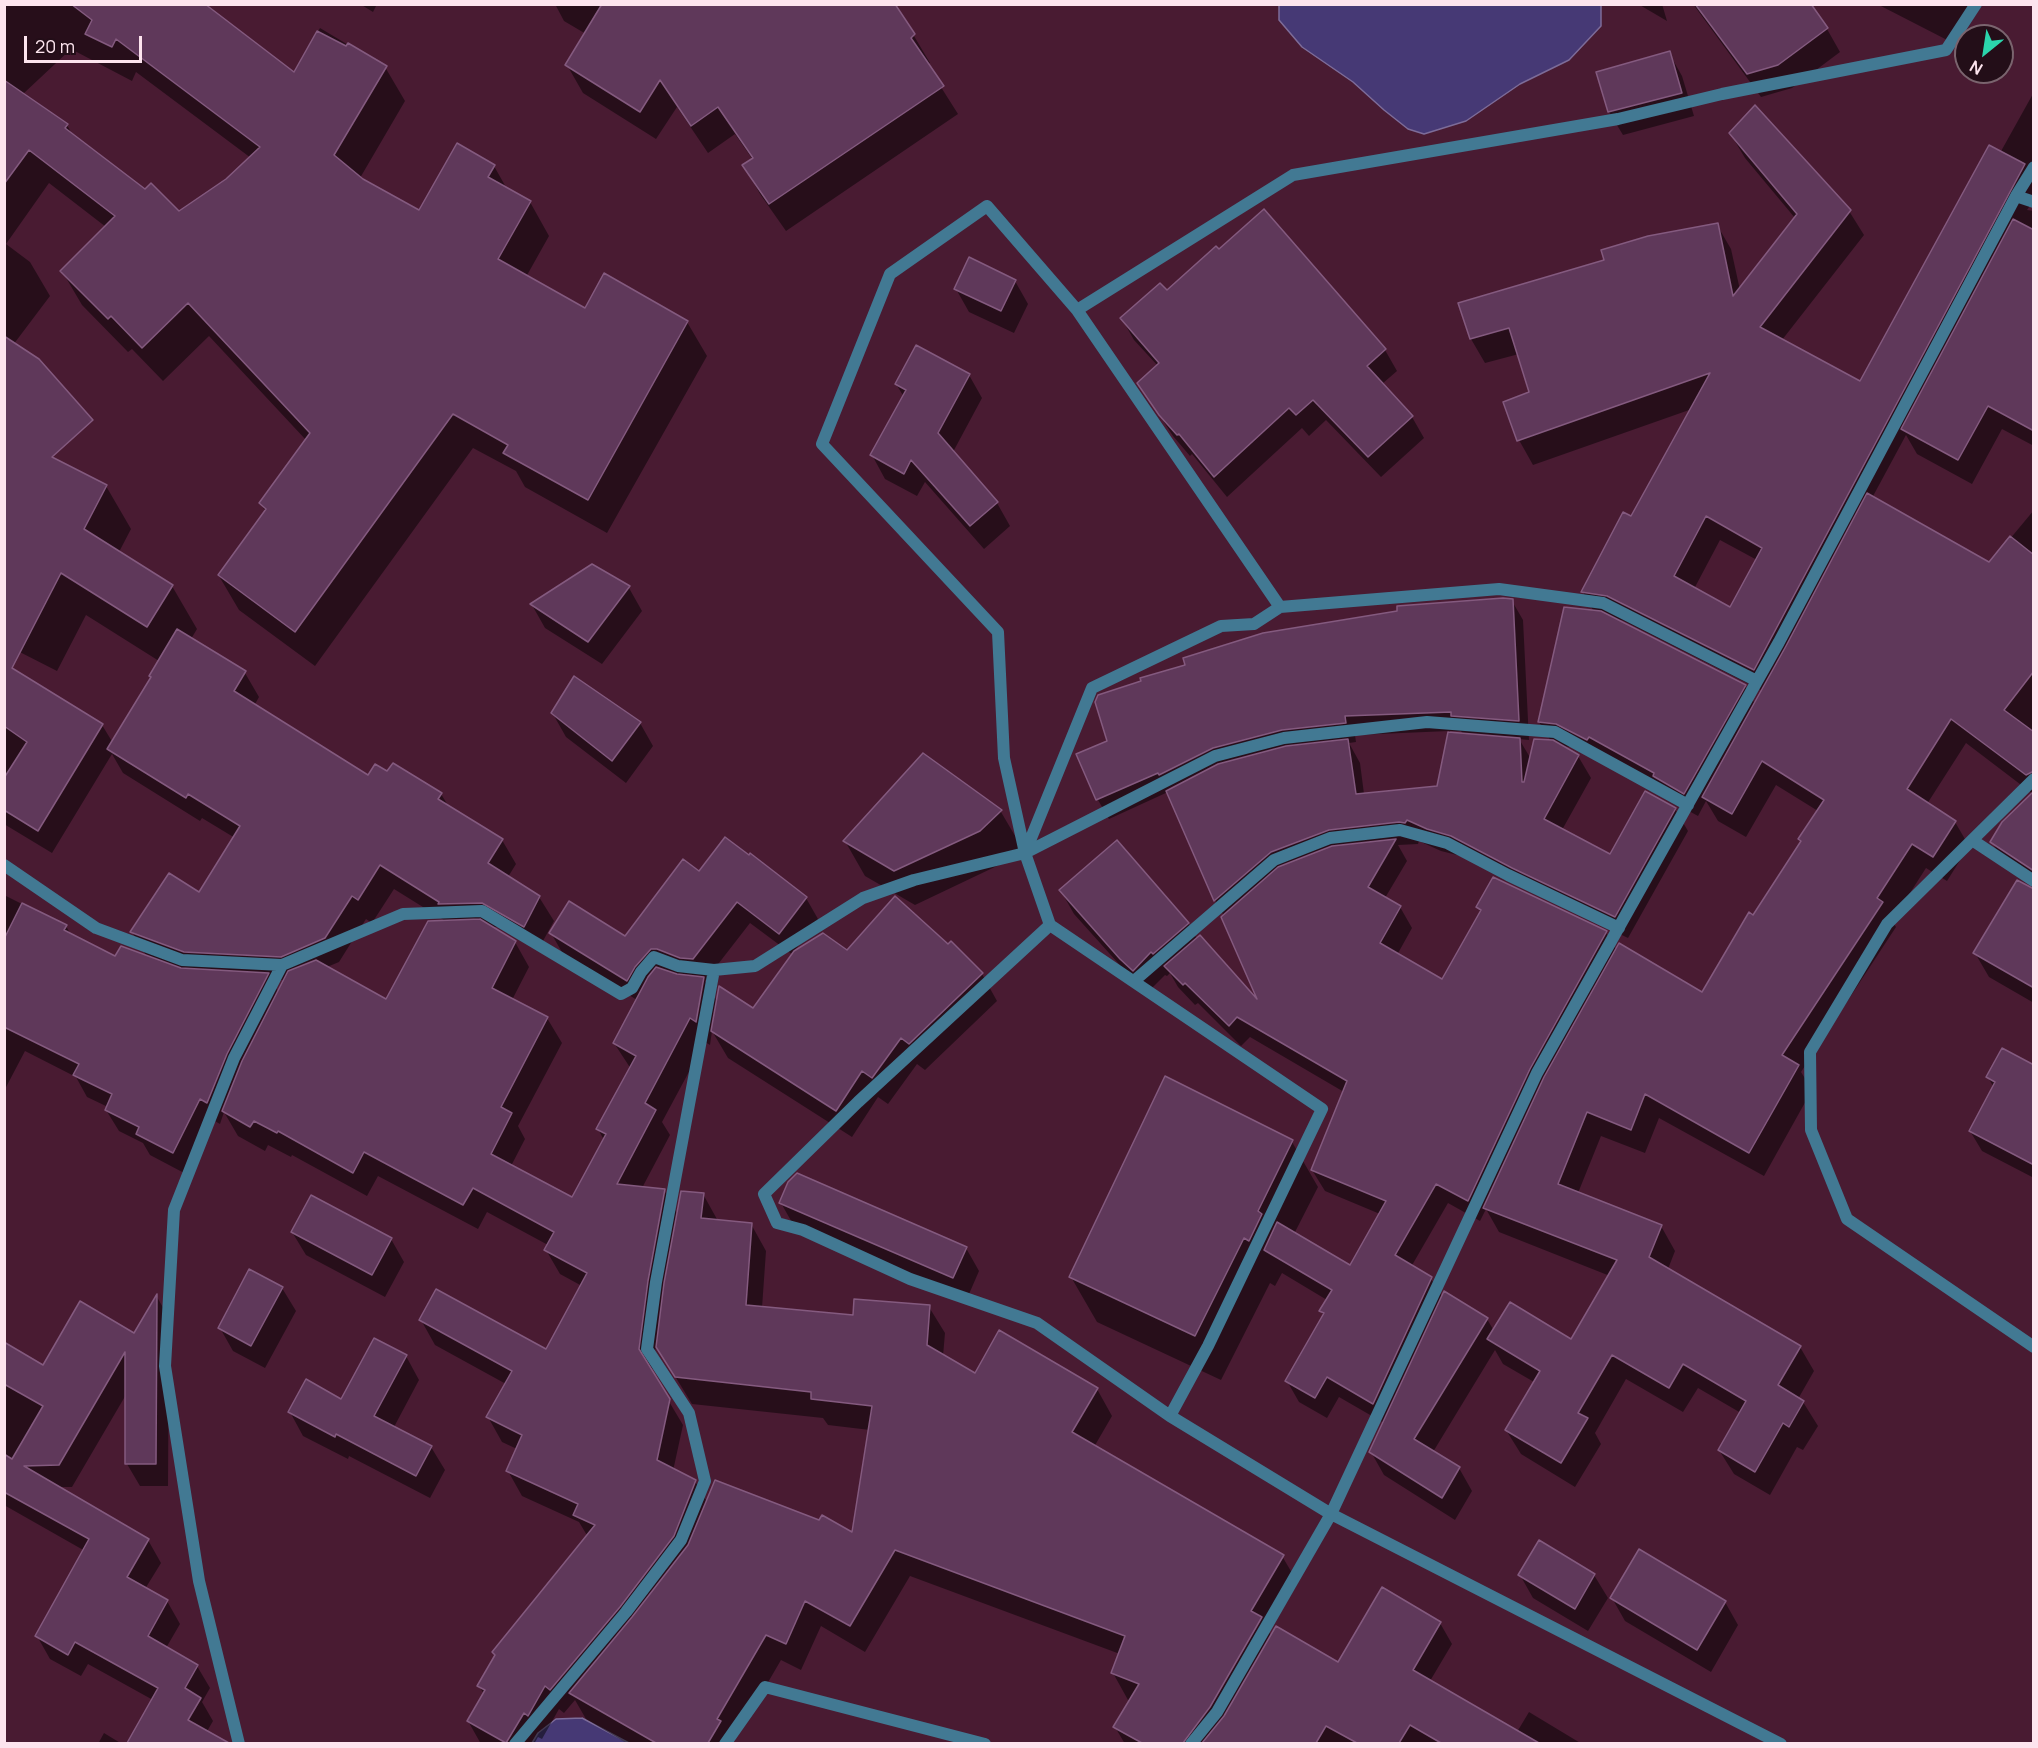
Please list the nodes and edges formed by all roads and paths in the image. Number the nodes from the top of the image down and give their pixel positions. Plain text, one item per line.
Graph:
1 (1976, 4) edge
2 (2034, 167) edge
3 (2016, 195) junction
4 (2034, 202) edge
5 (1077, 310) junction
6 (1280, 607) junction
7 (1757, 681) junction
8 (2034, 779) edge
9 (1688, 805) junction
10 (1972, 840) junction
11 (1026, 853) junction
12 (4, 865) edge
13 (2034, 881) edge
14 (1050, 925) junction
15 (1619, 928) junction
16 (282, 965) junction
17 (714, 970) junction
18 (1134, 981) junction
19 (2034, 1347) edge
20 (1170, 1416) junction
21 (1331, 1514) junction
22 (240, 1743) edge
23 (515, 1743) edge
24 (725, 1743) edge
25 (985, 1743) edge
26 (1191, 1743) edge
27 (1781, 1743) edge

1 - 5 street
2 - 3 street
3 - 4 street
3 - 7 street
5 - 6 street
5 - 11 street
6 - 7 street
6 - 11 street
7 - 9 street
8 - 10 street
9 - 11 street
9 - 15 street
10 - 13 street
10 - 19 street
11 - 14 street
11 - 17 street
12 - 16 street
14 - 18 street
14 - 20 street
15 - 18 street
15 - 21 street
16 - 17 street
16 - 22 street
17 - 23 street
18 - 20 street
20 - 21 street
21 - 26 street
21 - 27 street
24 - 25 street

